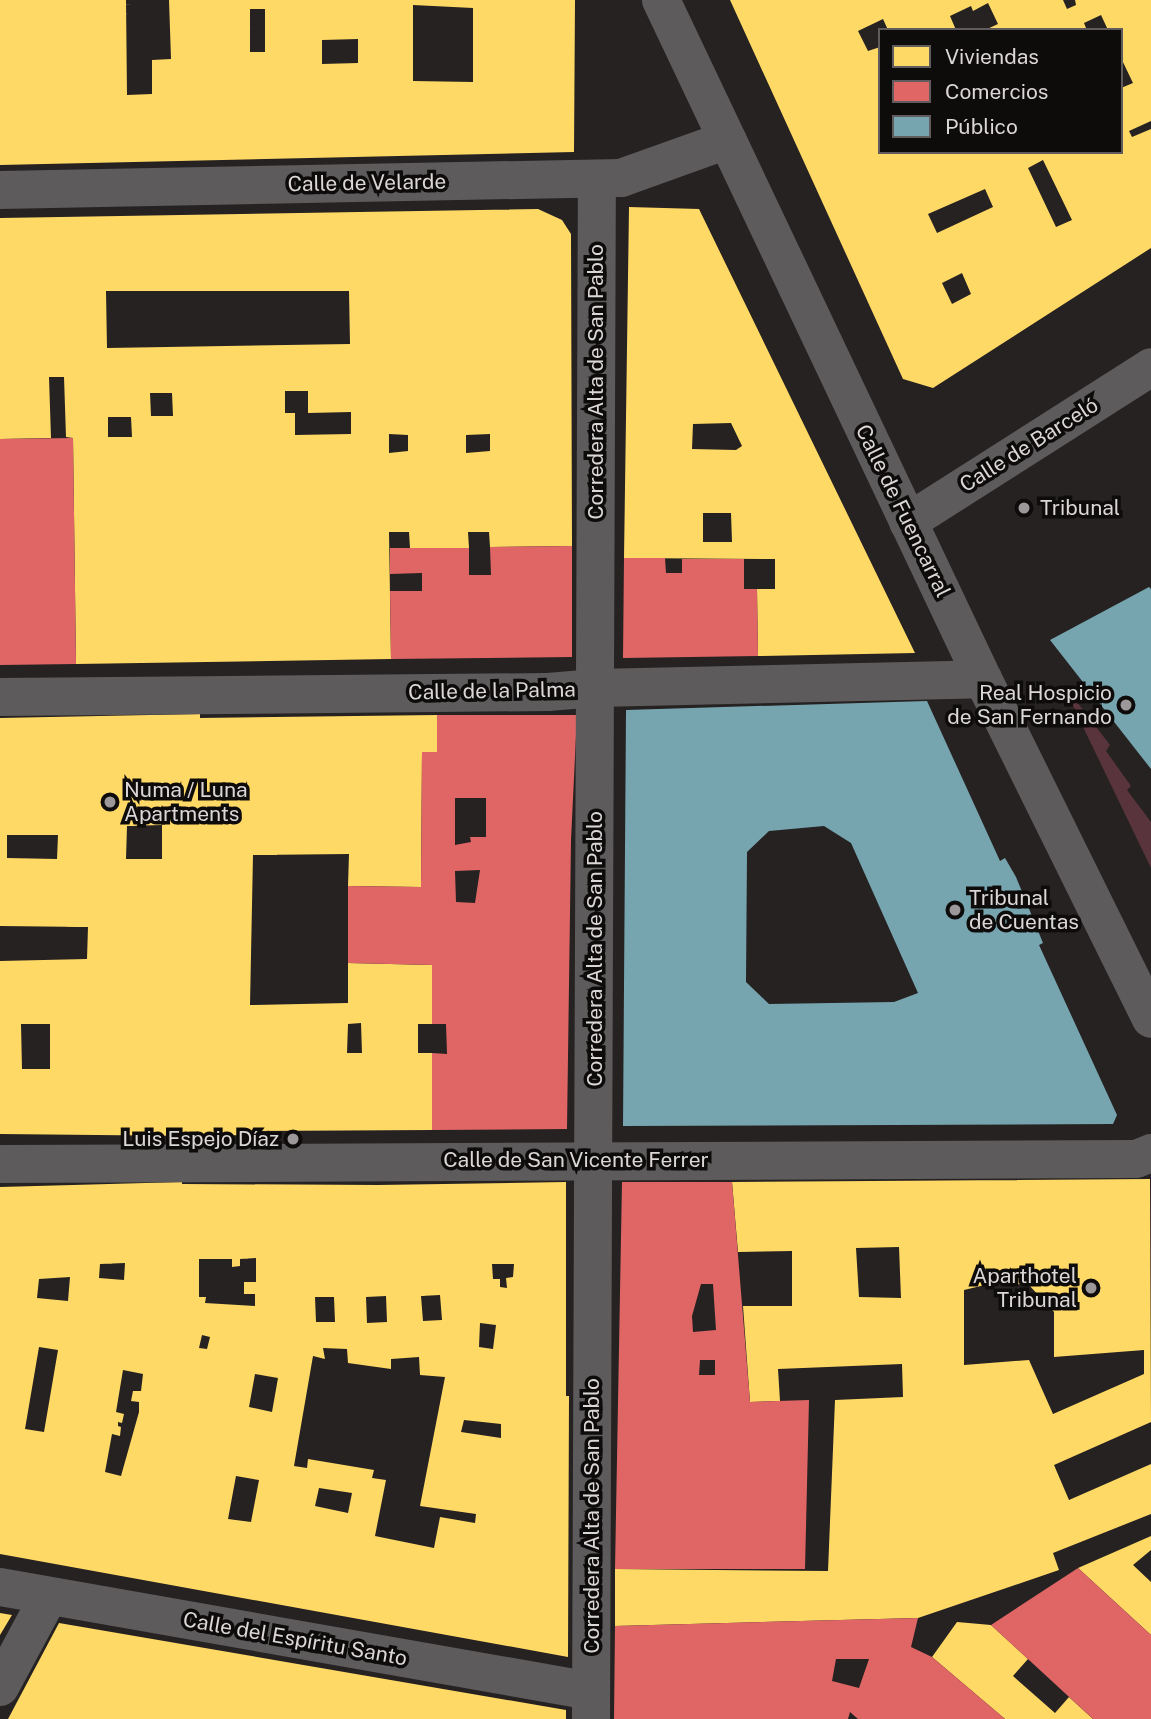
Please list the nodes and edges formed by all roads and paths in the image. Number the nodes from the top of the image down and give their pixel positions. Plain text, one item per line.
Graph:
1 (661, 0) edge
2 (727, 140) junction
3 (597, 179) junction
4 (0, 190) edge
5 (1151, 368) edge
6 (908, 522) junction
7 (983, 679) junction
8 (596, 688) junction
9 (0, 697) edge
10 (1151, 1019) edge
11 (1151, 1153) edge
12 (595, 1159) junction
13 (0, 1164) edge
14 (0, 1587) edge
15 (49, 1596) junction
16 (0, 1687) edge
17 (591, 1705) edge

1 - 2 street, Calle de Fuencarral
2 - 3 street, Calle de Velarde
2 - 6 street, Calle de Fuencarral
3 - 4 street, Calle de Velarde
3 - 8 street, Corredera Alta de San Pablo
5 - 6 street, Calle de Barceló
6 - 7 street, Calle de Fuencarral
7 - 8 street, Calle de la Palma
7 - 10 street, Calle de Fuencarral
8 - 9 street, Calle de la Palma
8 - 12 street, Corredera Alta de San Pablo
11 - 12 street, Calle de San Vicente Ferrer
12 - 13 street, Calle de San Vicente Ferrer
12 - 17 street, Corredera Alta de San Pablo
14 - 15 street, Calle del Espíritu Santo
15 - 16 street
15 - 17 street, Calle del Espíritu Santo

